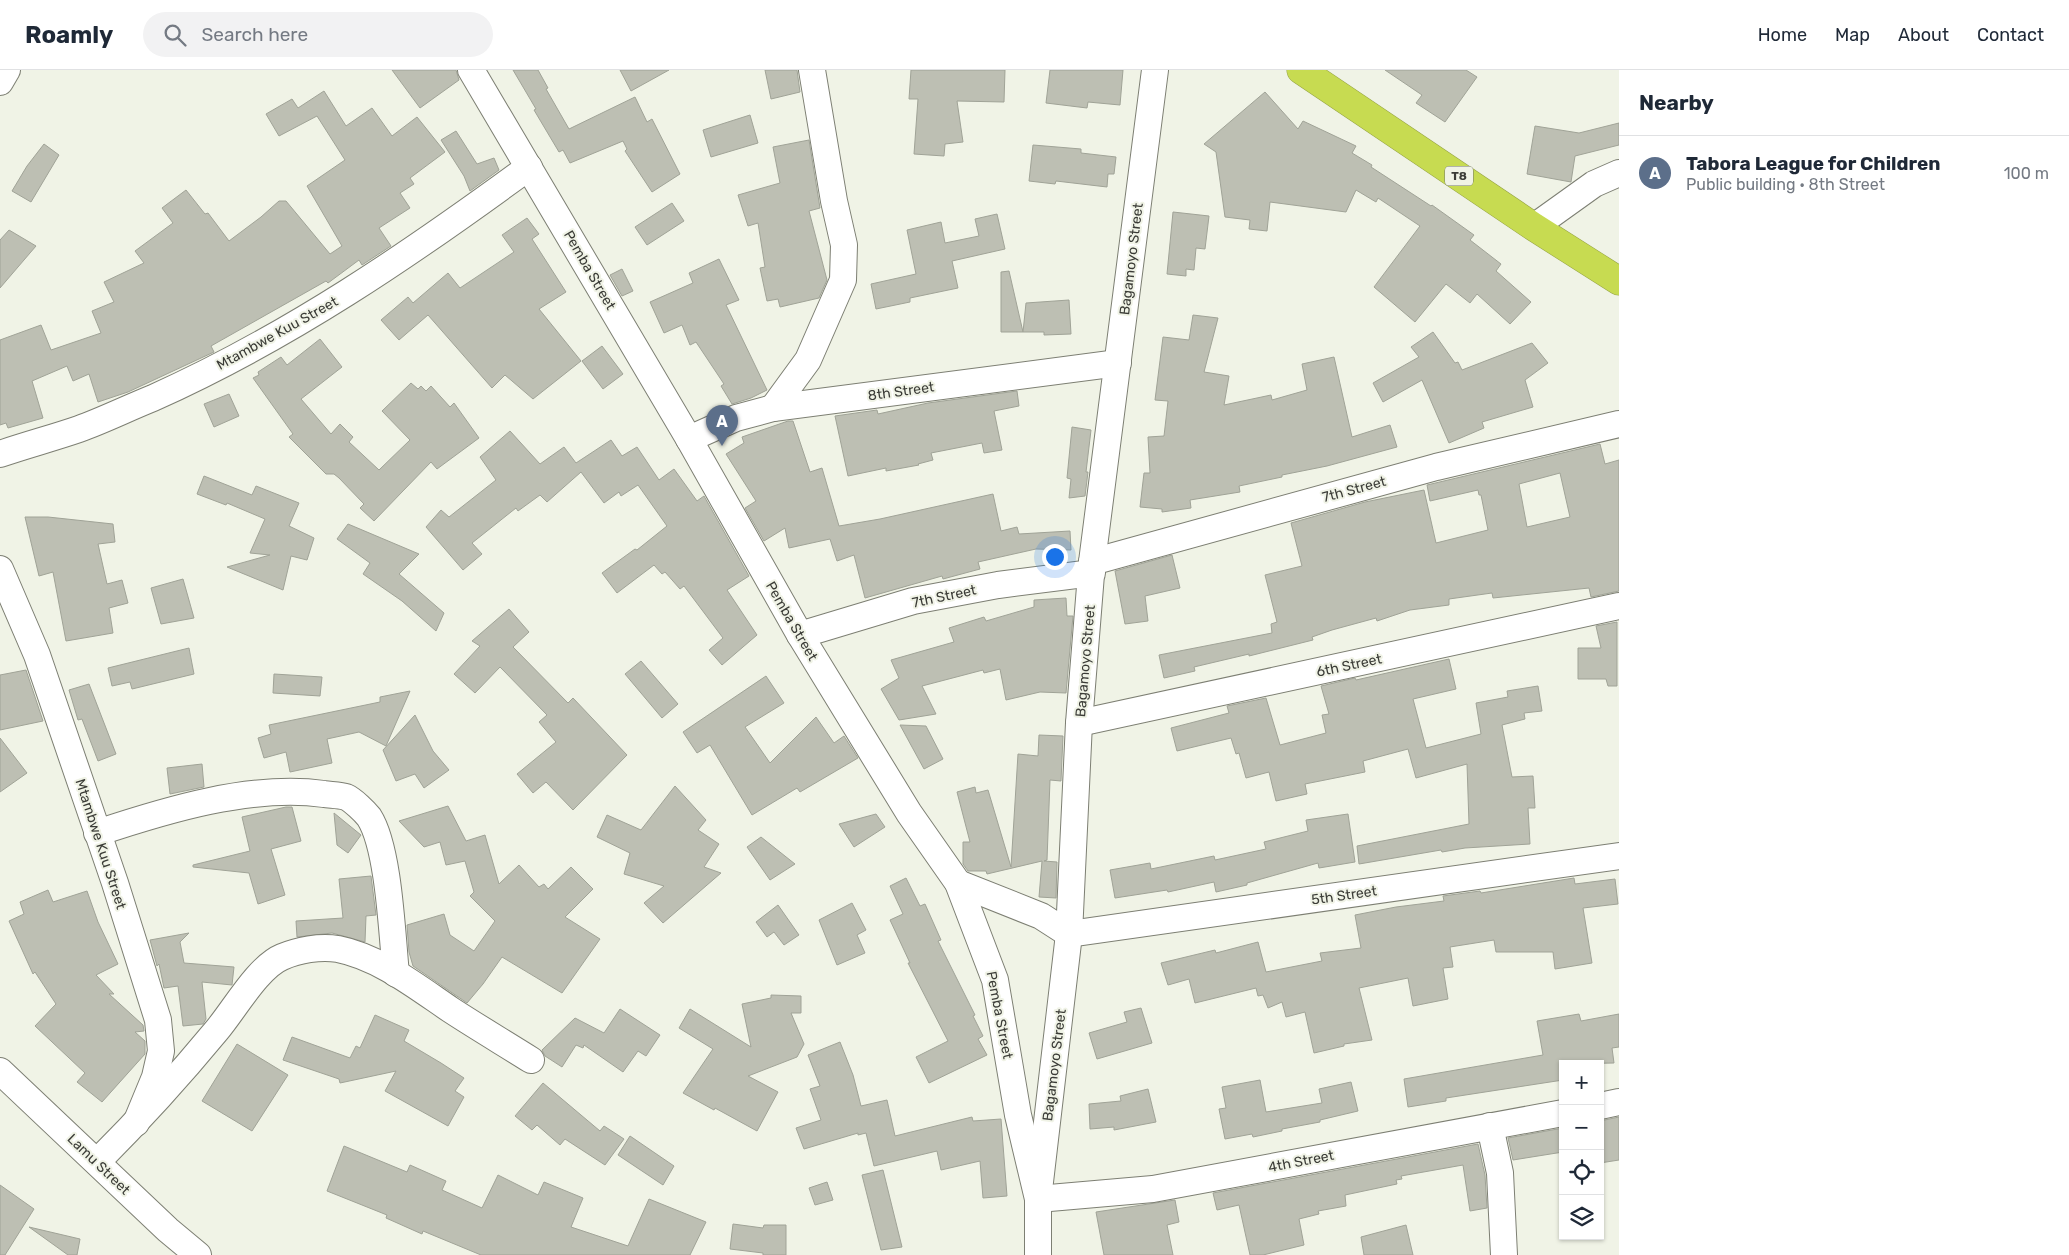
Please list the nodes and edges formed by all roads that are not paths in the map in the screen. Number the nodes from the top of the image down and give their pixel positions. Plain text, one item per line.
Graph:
1 (7, 70) edge
2 (471, 70) edge
3 (812, 70) edge
4 (1155, 70) edge
5 (1301, 70) edge
6 (0, 82) edge
7 (529, 166) junction
8 (1619, 172) edge
9 (1534, 227) junction
10 (1619, 281) edge
11 (1118, 363) junction
12 (773, 408) junction
13 (1619, 424) edge
14 (689, 439) junction
15 (0, 454) edge
16 (1092, 568) junction
17 (0, 570) edge
18 (1619, 606) edge
19 (800, 635) junction
20 (1079, 723) junction
21 (97, 833) junction
22 (1619, 856) edge
23 (958, 883) junction
24 (1069, 934) junction
25 (396, 974) junction
26 (531, 1060) dead end
27 (0, 1071) edge
28 (1619, 1102) edge
29 (1604, 1105) edge
30 (1559, 1114) edge
31 (136, 1123) junction
32 (1490, 1126) junction
33 (97, 1162) junction
34 (1038, 1199) junction
35 (198, 1255) edge
36 (1038, 1255) edge
37 (1504, 1255) edge

1 - 6 street
2 - 7 street, Pemba Street
3 - 12 street
4 - 11 street, Bagamoyo Street
5 - 9 highway, T8
7 - 14 street, Pemba Street
7 - 15 street, Mtambwe Kuu Street
8 - 9 street
9 - 10 highway, T8
11 - 12 street, 8th Street
11 - 16 street, Bagamoyo Street
12 - 14 street, 8th Street
13 - 16 street, 7th Street
14 - 19 street, Pemba Street
16 - 19 street, 7th Street
16 - 20 street, Bagamoyo Street
17 - 21 street, Mtambwe Kuu Street
18 - 20 street, 6th Street
19 - 23 street, Pemba Street
20 - 24 street, Bagamoyo Street
21 - 25 street
21 - 31 street, Mtambwe Kuu Street
22 - 24 street, 5th Street
23 - 24 street
23 - 34 street, Pemba Street
24 - 34 street, Bagamoyo Street
25 - 26 street, Mtambwe Kuu Street
25 - 31 street, Mtambwe Kuu Street
27 - 33 street, Lamu Street
28 - 29 street
30 - 32 street, 4th Street
31 - 33 street, Mtambwe Kuu Street
32 - 34 street, 4th Street
32 - 37 street
33 - 35 street, Lamu Street
34 - 36 street, Bagamoyo Street

